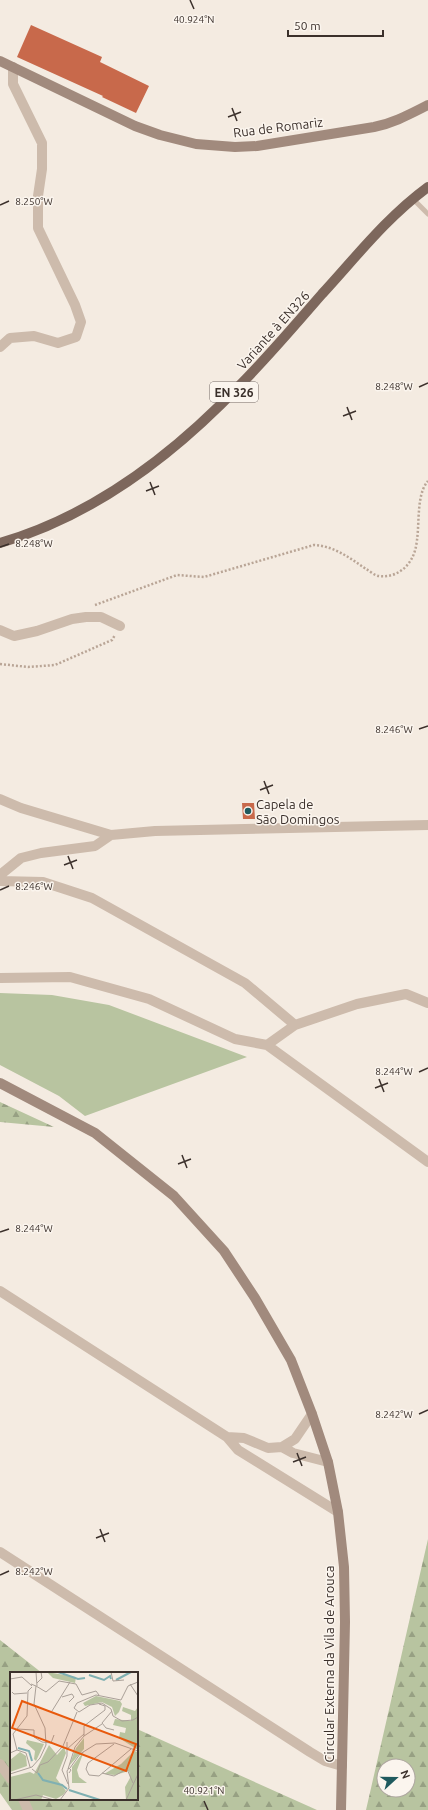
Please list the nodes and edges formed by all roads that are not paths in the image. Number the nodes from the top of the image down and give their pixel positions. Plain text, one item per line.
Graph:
1 (0, 61) edge
2 (13, 67) junction
3 (428, 105) edge
4 (428, 187) edge
5 (413, 199) junction
6 (428, 214) edge
7 (0, 347) edge
8 (0, 544) edge
9 (120, 626) road end
10 (0, 630) edge
11 (0, 799) edge
12 (428, 825) edge
13 (112, 835) junction
14 (0, 875) edge
15 (0, 880) edge
16 (0, 978) edge
17 (428, 1004) edge
18 (294, 1025) junction
19 (266, 1044) junction
20 (0, 1083) edge
21 (428, 1162) edge
22 (0, 1291) edge
23 (312, 1414) junction
24 (227, 1437) junction
25 (282, 1447) junction
26 (328, 1462) junction
27 (338, 1512) junction
28 (0, 1552) edge
29 (0, 1764) edge
30 (342, 1766) junction
31 (10, 1778) edge
32 (23, 1800) edge
33 (28, 1810) edge
34 (341, 1810) edge

1 - 2 main road, Rua de Romariz
2 - 3 main road, Rua de Romariz
2 - 7 street
4 - 5 main road, Variante à EN326 / EN 326
5 - 6 lane
5 - 8 main road, Variante à EN326 / EN 326
9 - 10 street
11 - 13 street
12 - 13 street
13 - 14 street
15 - 18 street
16 - 19 street
17 - 18 street
18 - 19 street
19 - 21 street
20 - 23 main road, Circular Externa da Vila de Arouca
22 - 24 street
23 - 25 street
23 - 26 main road, Circular Externa da Vila de Arouca
24 - 25 street
24 - 27 street
25 - 26 street
26 - 27 main road, Circular Externa da Vila de Arouca
27 - 30 main road, Circular Externa da Vila de Arouca
28 - 30 street
29 - 31 street
30 - 34 main road, Circular Externa da Vila de Arouca
32 - 33 street

